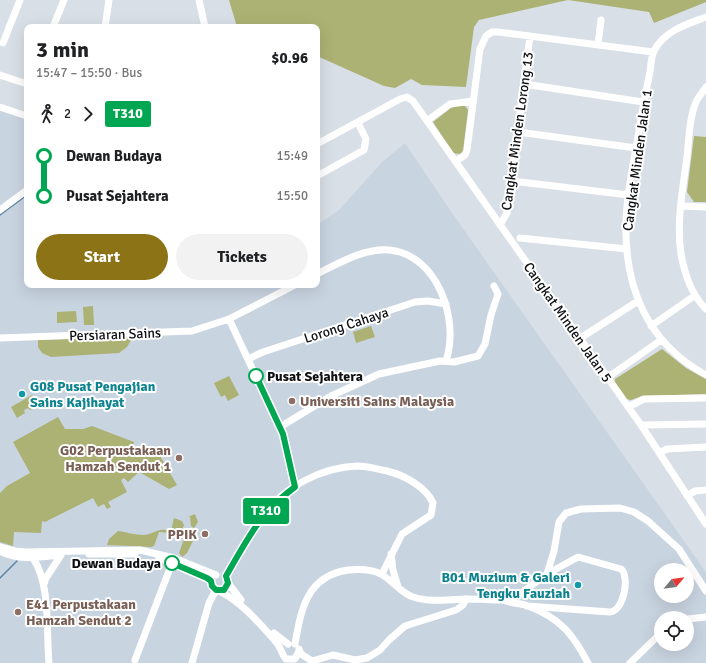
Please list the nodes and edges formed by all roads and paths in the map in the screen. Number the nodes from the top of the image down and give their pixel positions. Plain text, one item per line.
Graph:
1 (20, 0) edge
2 (64, 0) edge
3 (109, 0) edge
4 (199, 0) edge
5 (706, 17) edge
6 (600, 20) dead end
7 (54, 24) edge
8 (105, 24) edge
9 (204, 24) edge
10 (530, 36) junction
11 (2, 42) dead end
12 (598, 44) junction
13 (653, 52) junction
14 (0, 75) edge
15 (24, 83) edge
16 (524, 84) junction
17 (706, 87) edge
18 (473, 101) junction
19 (644, 102) junction
20 (0, 108) edge
21 (24, 115) edge
22 (428, 120) junction
23 (358, 123) junction
24 (518, 132) junction
25 (320, 142) edge
26 (636, 148) junction
27 (456, 161) junction
28 (320, 174) edge
29 (512, 181) junction
30 (24, 192) edge
31 (629, 195) junction
32 (681, 206) junction
33 (706, 207) edge
34 (0, 210) edge
35 (500, 225) junction
36 (520, 238) dead end
37 (627, 249) junction
38 (320, 273) edge
39 (494, 286) dead end
40 (289, 288) edge
41 (694, 296) junction
42 (638, 301) junction
43 (446, 304) junction
44 (706, 309) edge
45 (229, 319) junction
46 (651, 326) junction
47 (0, 338) edge
48 (579, 339) junction
49 (661, 340) junction
50 (248, 359) junction
51 (446, 360) junction
52 (706, 376) edge
53 (607, 378) junction
54 (706, 398) edge
55 (628, 407) junction
56 (706, 424) edge
57 (641, 425) junction
58 (280, 427) junction
59 (706, 447) edge
60 (659, 452) junction
61 (295, 487) junction
62 (706, 490) edge
63 (687, 496) junction
64 (706, 524) edge
65 (0, 547) edge
66 (0, 551) edge
67 (391, 554) junction
68 (61, 555) junction
69 (33, 558) junction
70 (172, 563) junction
71 (382, 574) junction
72 (547, 574) junction
73 (216, 575) junction
74 (227, 580) junction
75 (211, 581) junction
76 (44, 585) junction
77 (398, 587) junction
78 (217, 590) junction
79 (706, 591) edge
80 (522, 592) junction
81 (466, 599) junction
82 (504, 600) junction
83 (526, 605) junction
84 (706, 617) edge
85 (694, 618) edge
86 (654, 640) edge
87 (294, 646) junction
88 (282, 651) junction
89 (135, 660) dead end
90 (290, 661) edge
91 (312, 662) edge
92 (49, 663) edge
93 (192, 663) edge
94 (588, 663) edge
95 (630, 663) edge

1 - 11 street
2 - 7 street
3 - 8 street
4 - 9 street
5 - 13 street
6 - 12 street
10 - 12 street
10 - 16 street, Cangkat Minden Lorong 13
10 - 18 street
12 - 13 street
13 - 19 street, Cangkat Minden Jalan 1
14 - 15 street
16 - 19 street
16 - 24 street, Cangkat Minden Lorong 13
17 - 32 street
18 - 22 street
18 - 27 street
19 - 26 street, Cangkat Minden Jalan 1
20 - 21 street
22 - 23 street, Cangkat Minden Jalan 5
22 - 27 street, Cangkat Minden Jalan 5
23 - 25 street
23 - 28 street
24 - 26 street
24 - 29 street, Cangkat Minden Lorong 13
26 - 31 street, Cangkat Minden Jalan 1
27 - 35 street, Cangkat Minden Jalan 5
29 - 31 street
29 - 35 street, Cangkat Minden Lorong 13
30 - 34 street
31 - 37 street, Cangkat Minden Jalan 1
32 - 33 street
32 - 41 street
35 - 48 street, Cangkat Minden Jalan 5
36 - 37 street
37 - 42 street, Cangkat Minden Jalan 1
38 - 43 street
39 - 51 street
40 - 45 street, Persiaran Sains
41 - 44 street
41 - 46 street
42 - 46 street, Cangkat Minden Jalan 1
42 - 48 street
43 - 50 street, Lorong Cahaya
43 - 51 street
45 - 47 street, Persiaran Sains
45 - 50 street
46 - 49 street, Cangkat Minden Jalan 1
48 - 53 street, Cangkat Minden Jalan 5
49 - 52 street, Cangkat Minden Jalan 1
49 - 53 street
50 - 58 street
51 - 58 street
53 - 55 street, Cangkat Minden Jalan 5
54 - 55 street
55 - 57 street, Cangkat Minden Jalan 5
56 - 57 street
57 - 60 street, Cangkat Minden Jalan 5
58 - 61 street
59 - 60 street
60 - 63 street, Cangkat Minden Jalan 5
61 - 67 street
61 - 74 street
62 - 63 street
63 - 64 street, Cangkat Minden Jalan 5
65 - 73 street
66 - 69 street
67 - 71 street
67 - 77 street
68 - 69 street
68 - 70 street
68 - 76 street
69 - 76 street
70 - 75 street
70 - 89 street
71 - 77 street
71 - 87 street
72 - 79 street
72 - 80 street
72 - 83 street
73 - 74 street
73 - 75 street
74 - 78 street
74 - 87 street
75 - 78 street
76 - 92 street
77 - 81 street
78 - 88 street
78 - 93 street
80 - 82 street
80 - 83 street
81 - 82 street
81 - 91 street
82 - 83 street
83 - 94 street
84 - 85 street
86 - 95 street
87 - 88 street
87 - 90 street
87 - 91 street
88 - 90 street
90 - 91 street

